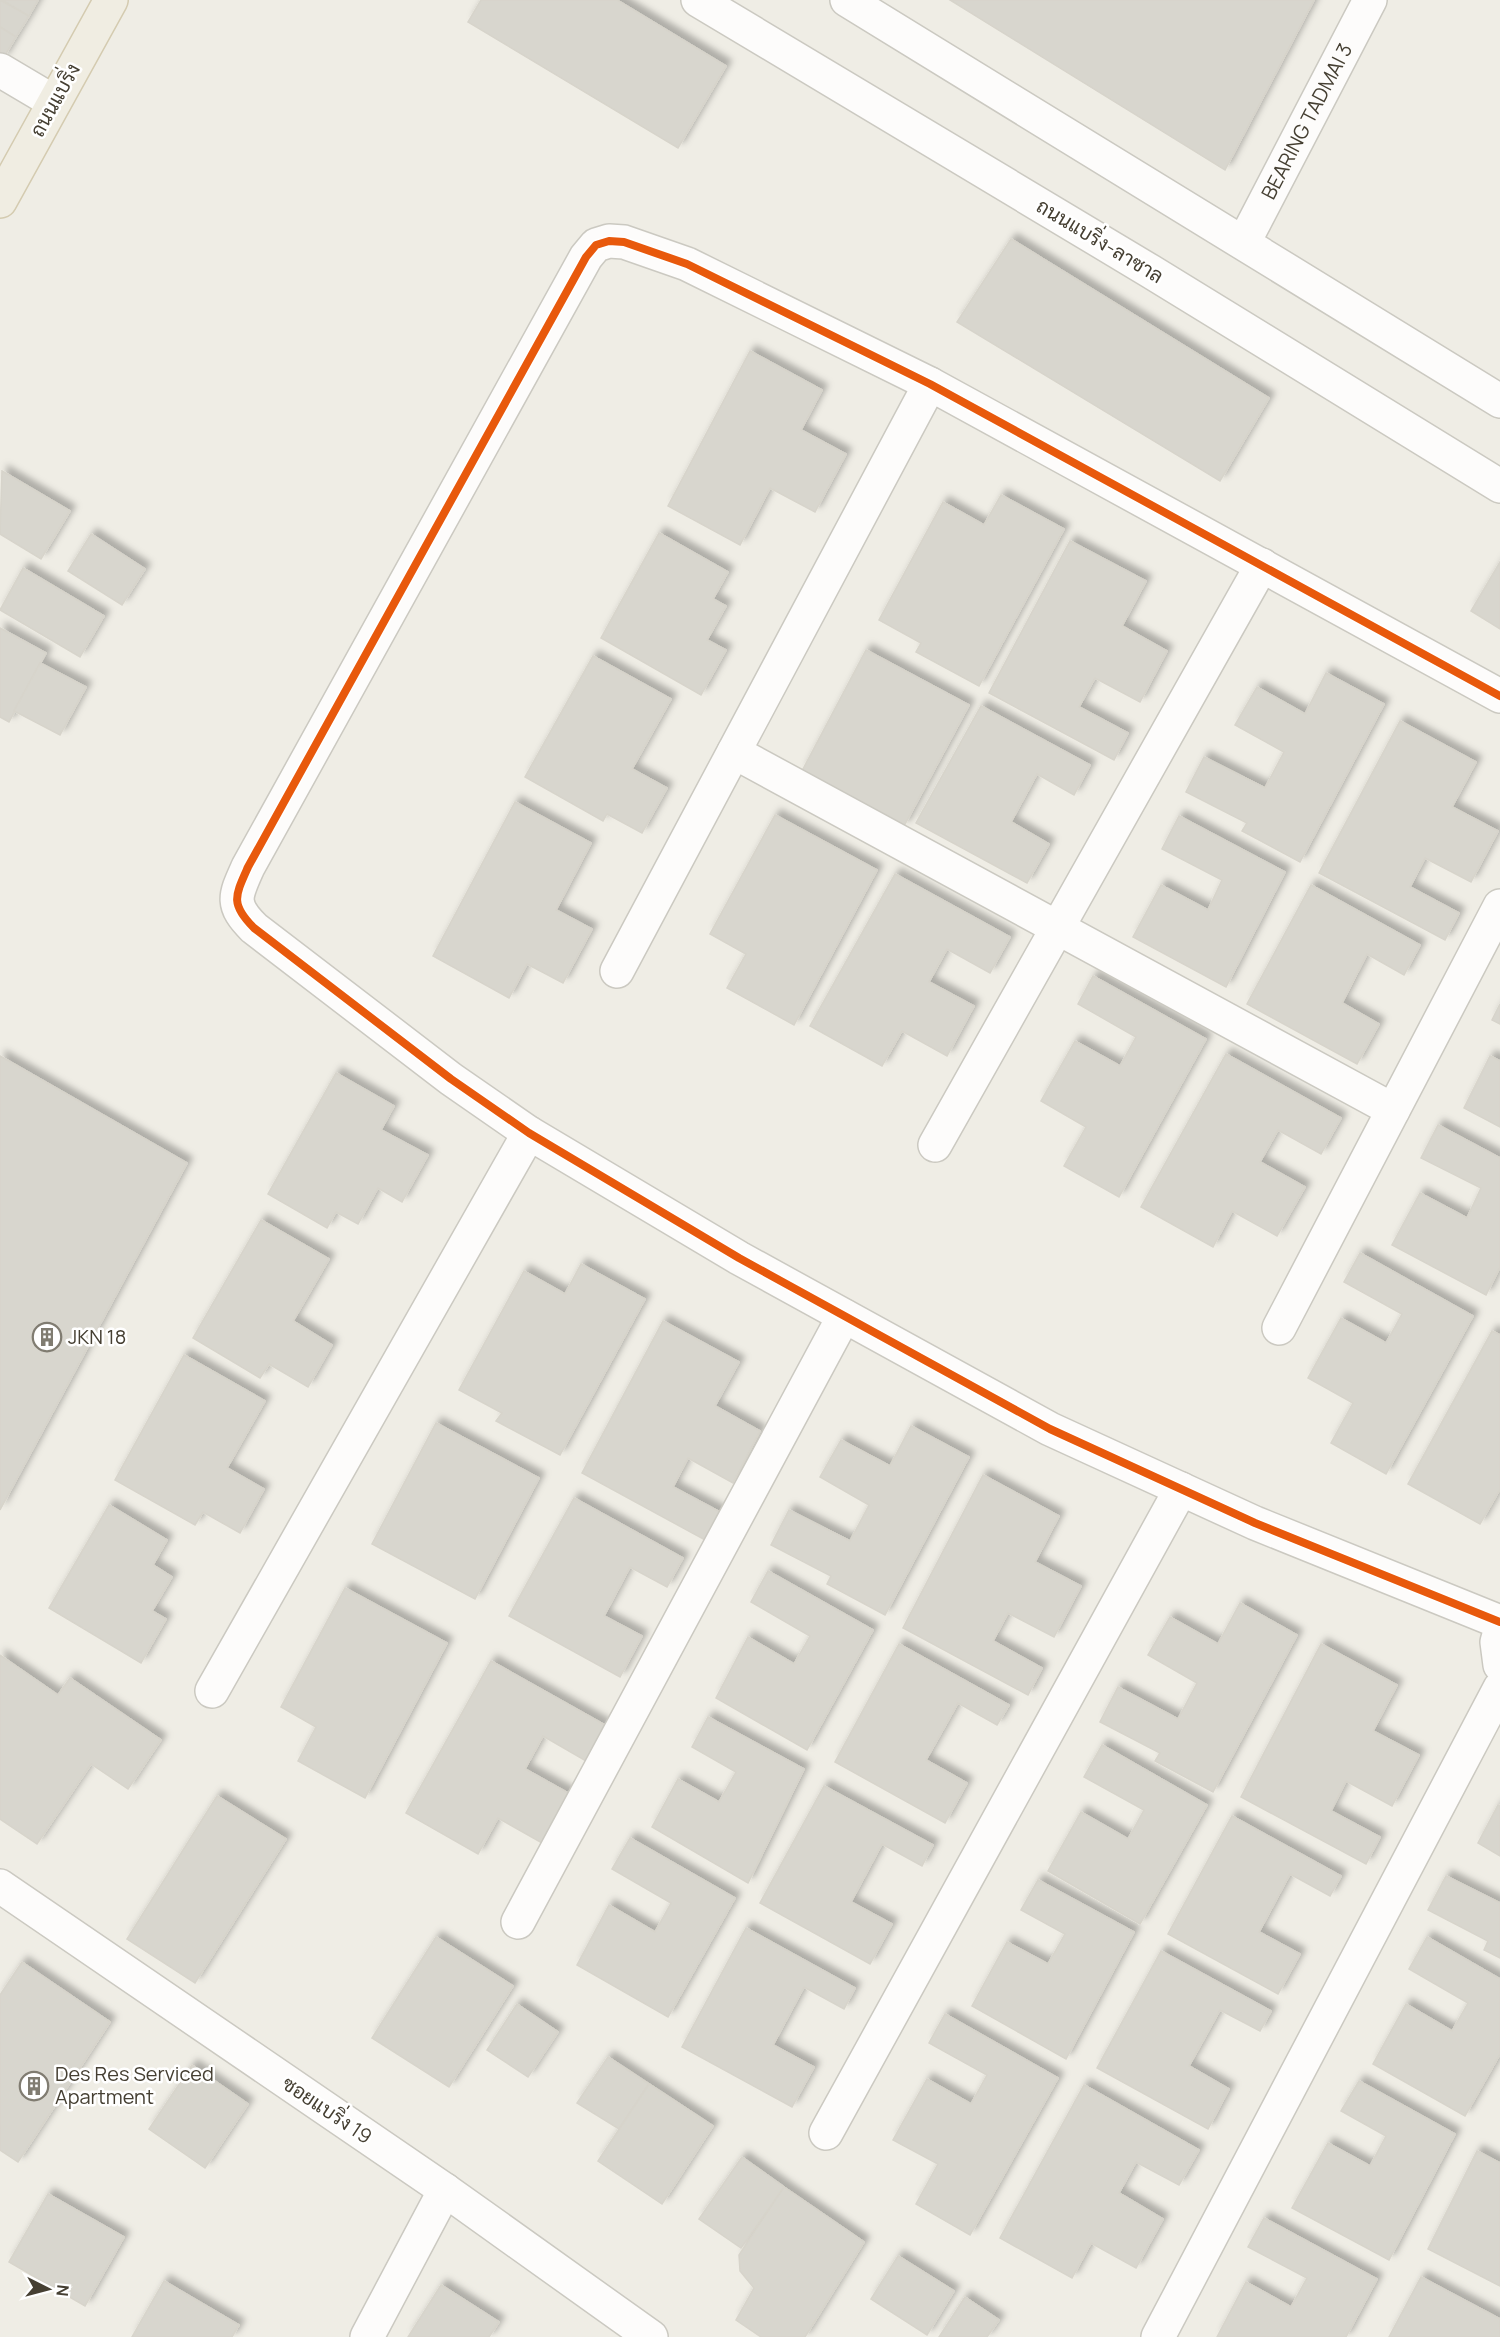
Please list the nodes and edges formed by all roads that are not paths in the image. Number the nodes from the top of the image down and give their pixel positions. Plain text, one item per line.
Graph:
1 (111, 0) edge
2 (698, 0) edge
3 (847, 0) edge
4 (1370, 0) edge
5 (0, 70) edge
6 (54, 102) junction
7 (0, 201) edge
8 (1244, 242) junction
9 (930, 384) junction
10 (1500, 401) edge
11 (1500, 486) edge
12 (1262, 565) junction
13 (1500, 696) edge
14 (734, 752) junction
15 (1500, 906) edge
16 (1058, 928) junction
17 (617, 971) dead end
18 (1393, 1110) junction
19 (529, 1132) junction
20 (935, 1145) dead end
21 (844, 1316) junction
22 (1279, 1328) dead end
23 (1181, 1489) junction
24 (1500, 1622) edge
25 (1500, 1631) edge
26 (1500, 1665) edge
27 (1500, 1688) edge
28 (212, 1691) dead end
29 (0, 1886) edge
30 (518, 1922) dead end
31 (826, 2133) dead end
32 (445, 2190) junction
33 (367, 2337) edge
34 (651, 2337) edge
35 (1158, 2337) edge

1 - 6 main road, ถนนแบริ่ง
2 - 11 street, ถนนแบริ่ง-ลาซาล
3 - 8 street
4 - 8 street, BEARING TADMAI 3
5 - 6 street
6 - 7 main road, ถนนแบริ่ง
8 - 10 street
9 - 12 street
9 - 14 street
9 - 19 street
12 - 13 street
12 - 16 street
14 - 16 street
14 - 17 street
15 - 18 street
16 - 18 street
16 - 20 street
18 - 22 street
19 - 21 street
19 - 28 street
21 - 23 street
21 - 30 street
23 - 24 street
23 - 31 street
25 - 26 street
27 - 35 street
29 - 32 street, ซอยแบริ่ง 19
32 - 33 street
32 - 34 street, ซอยแบริ่ง 19

